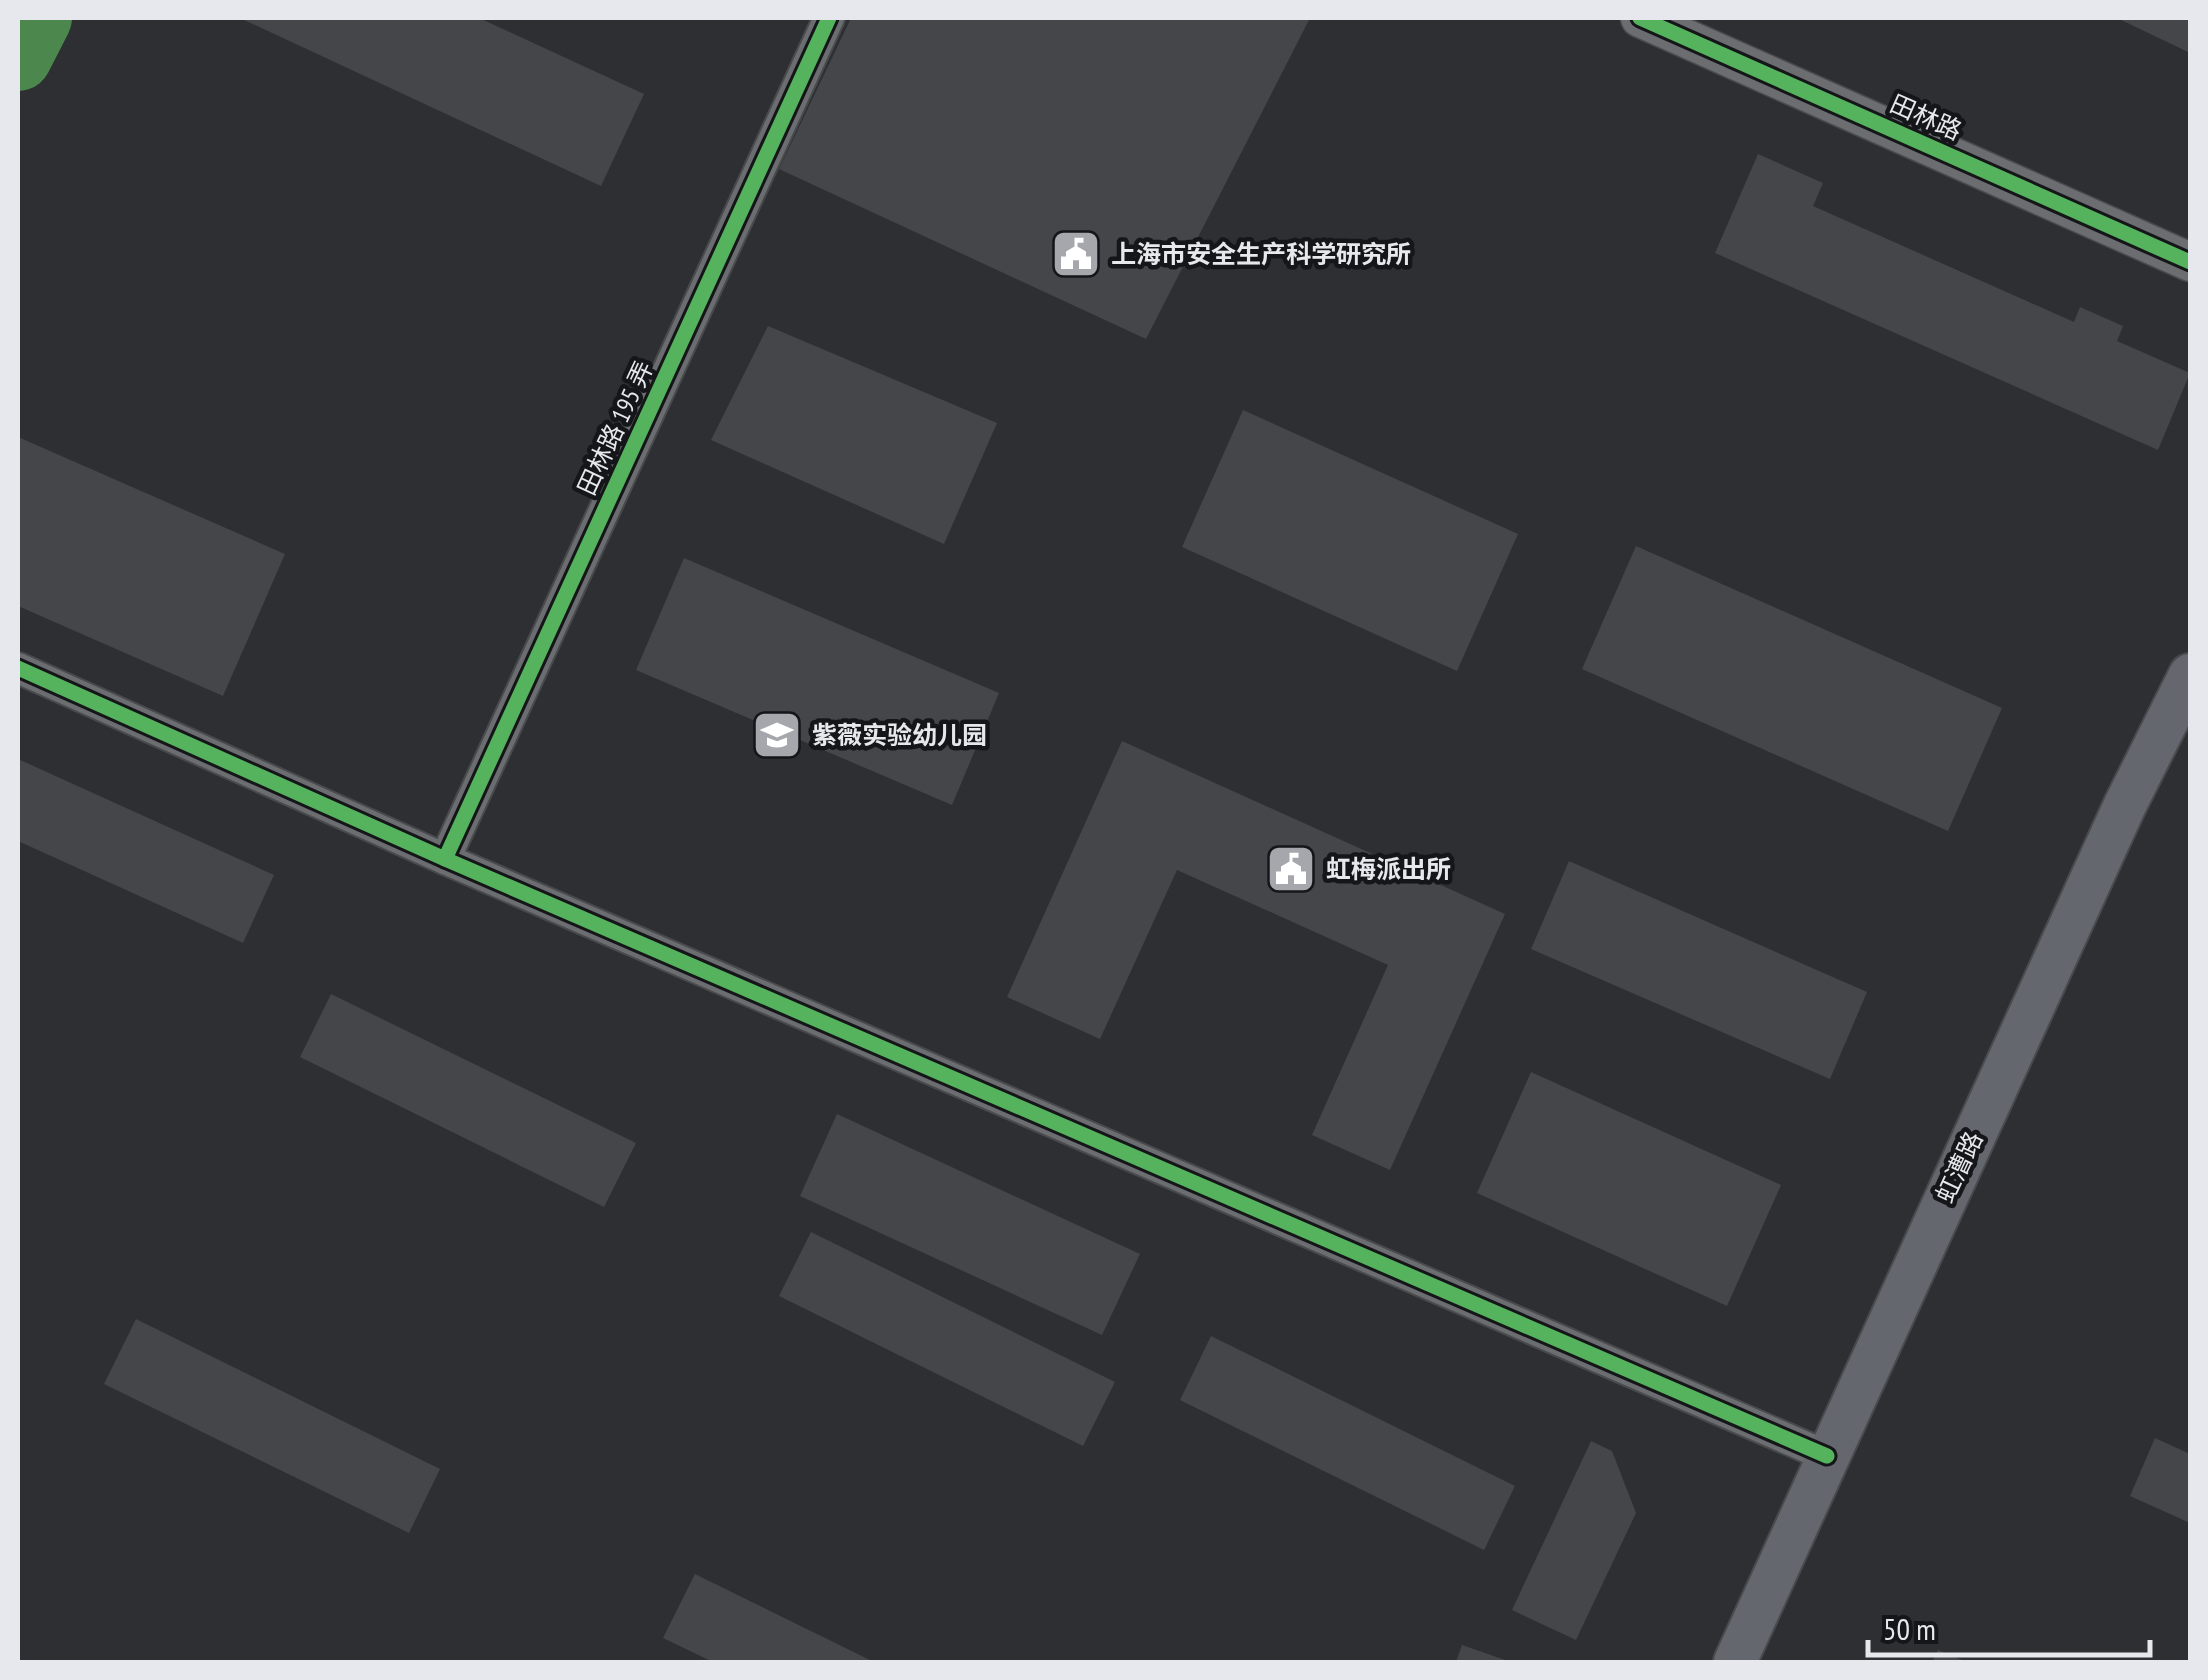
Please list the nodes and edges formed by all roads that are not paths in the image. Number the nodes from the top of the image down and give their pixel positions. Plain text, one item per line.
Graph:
1 (830, 18) edge
2 (1640, 18) edge
3 (2190, 262) edge
4 (18, 668) edge
5 (2190, 675) edge
6 (446, 858) junction
7 (1827, 1456) junction
8 (1735, 1662) edge

1 - 6 street, 田林路 195 弄
2 - 3 street, 田林路
4 - 6 street
5 - 7 main road, 虹漕路
6 - 7 street
7 - 8 main road, 虹漕路

